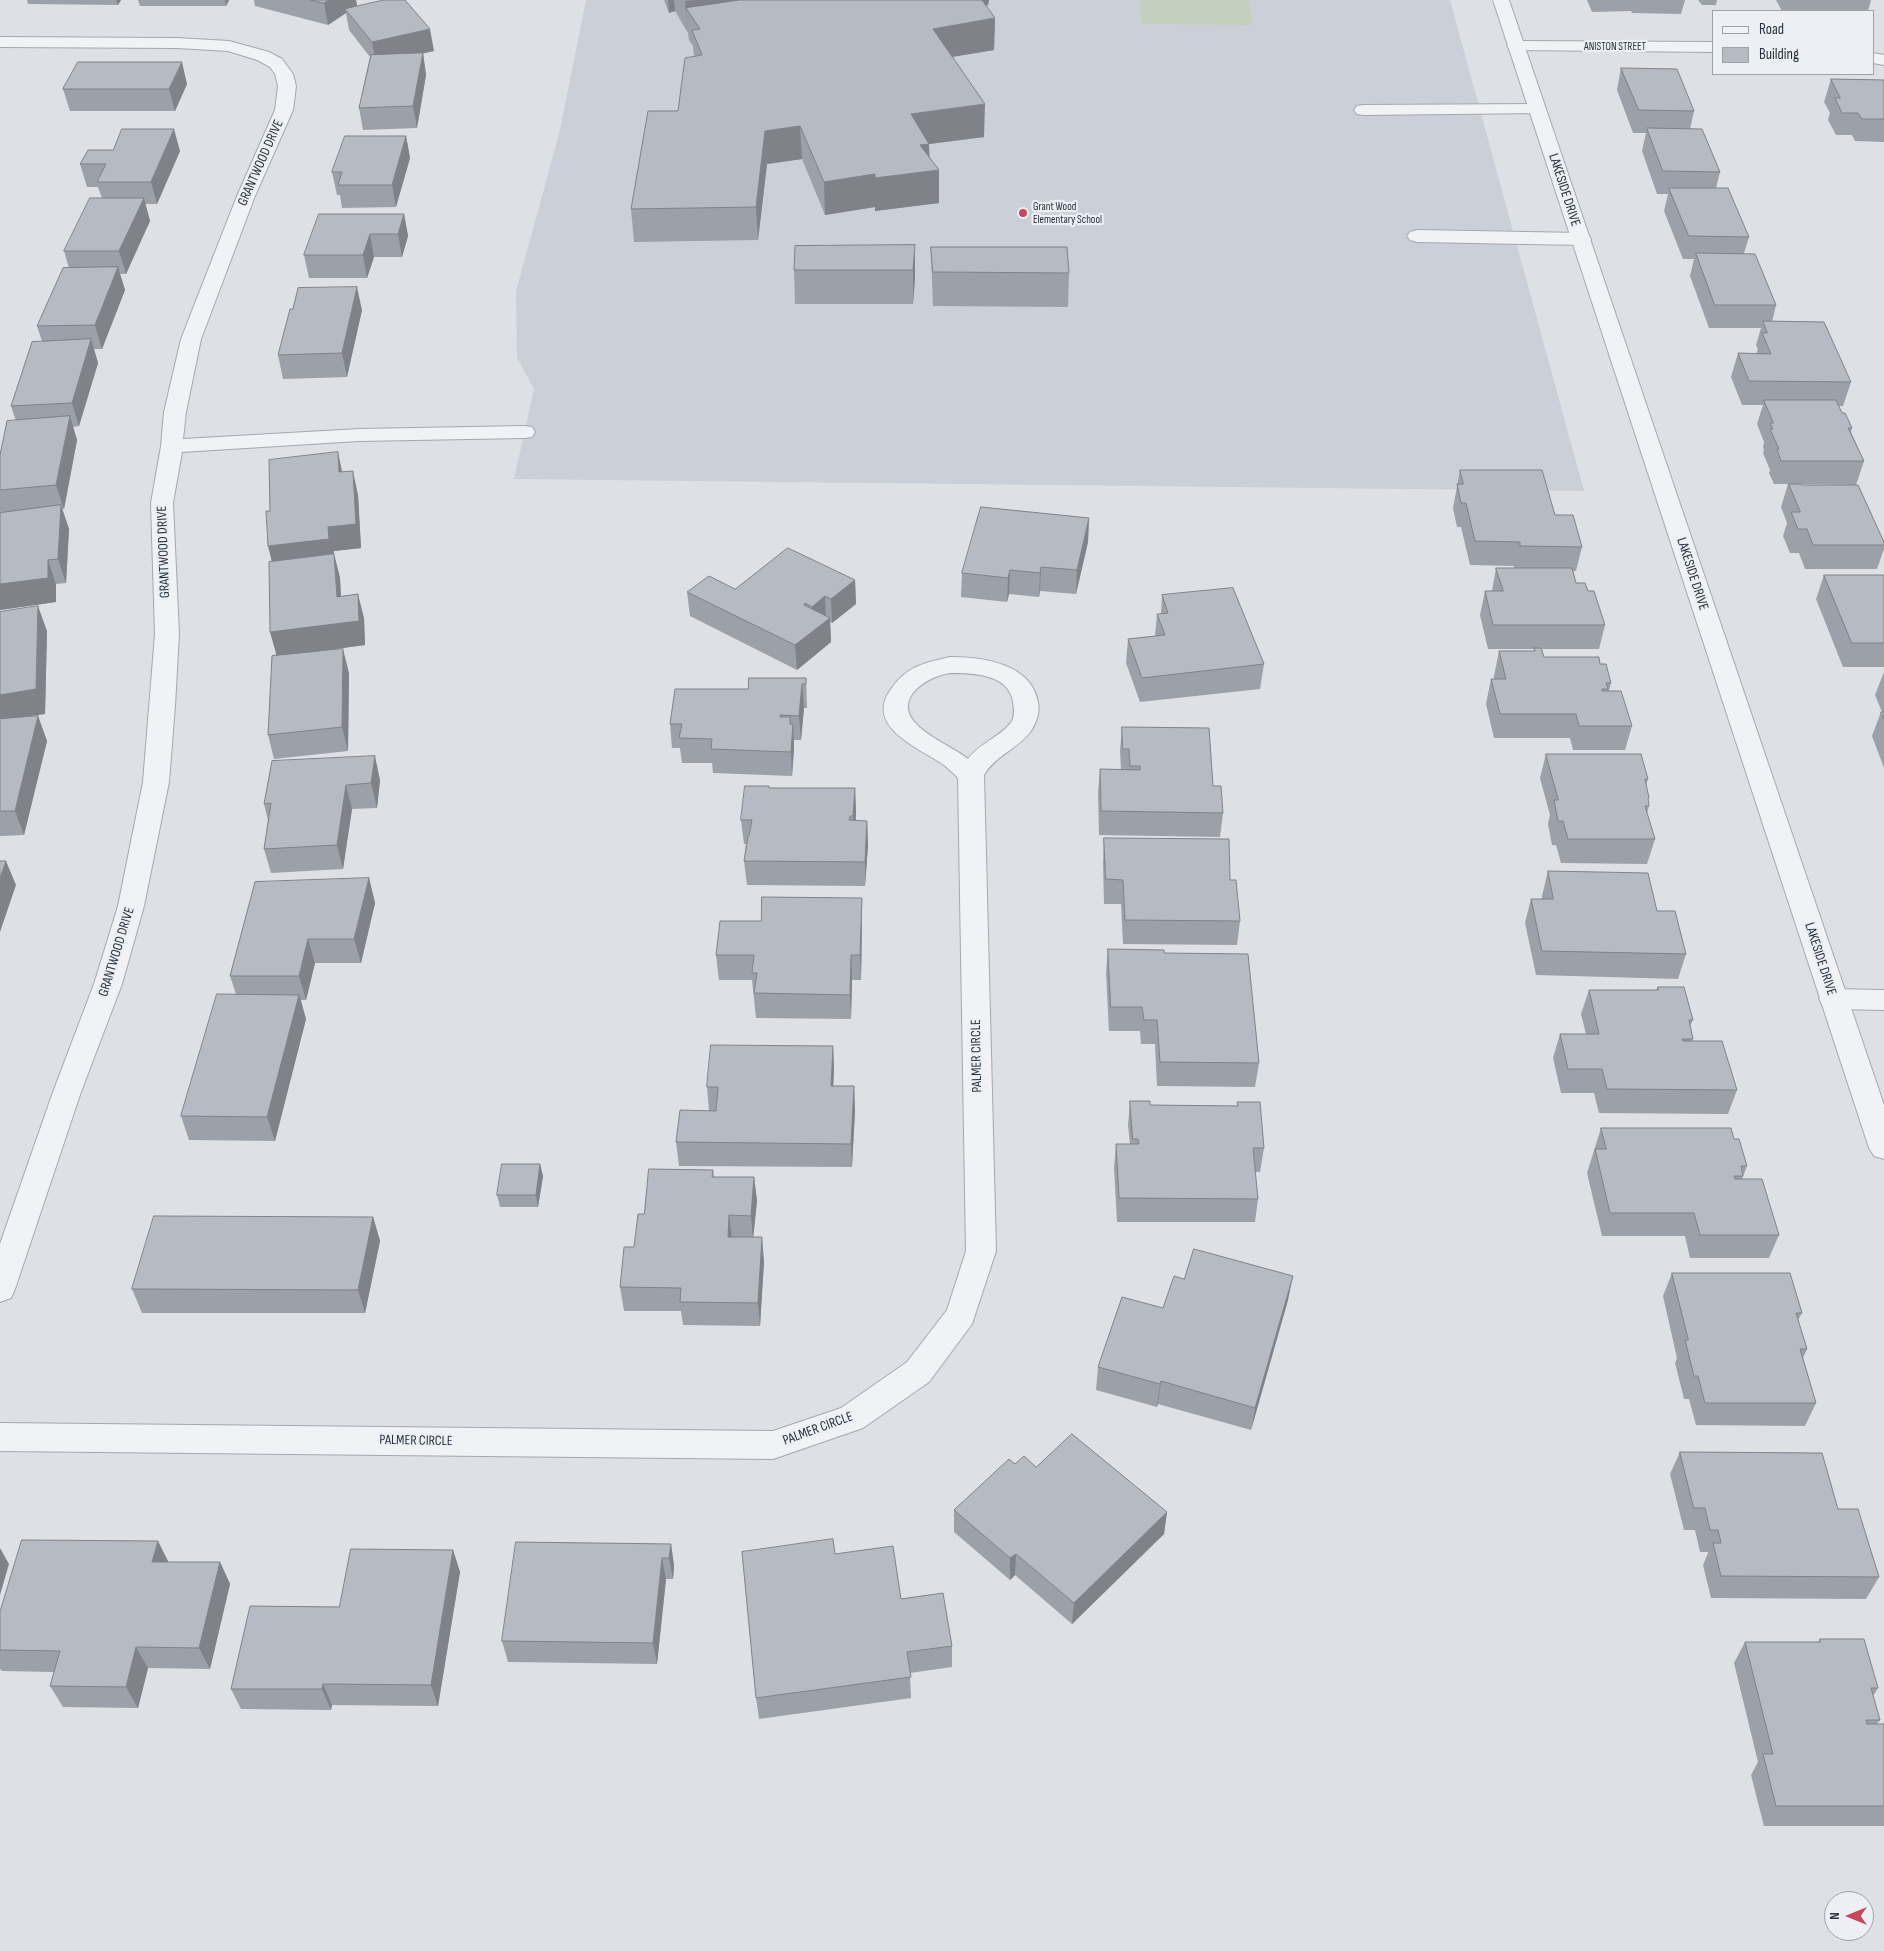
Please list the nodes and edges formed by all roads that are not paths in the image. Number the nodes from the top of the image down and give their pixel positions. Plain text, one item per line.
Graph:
1 (1501, 0) edge
2 (0, 42) edge
3 (1516, 46) junction
4 (1712, 47) edge
5 (1537, 109) junction
6 (1363, 110) dead end
7 (1418, 236) dead end
8 (1581, 239) junction
9 (524, 432) dead end
10 (172, 446) junction
11 (971, 775) junction
12 (1834, 999) junction
13 (1884, 1000) edge
14 (1884, 1148) edge
15 (0, 1289) edge
16 (0, 1437) edge

1 - 3 street, LAKESIDE DRIVE
2 - 10 street, GRANTWOOD DRIVE
3 - 4 street, ANISTON STREET
3 - 5 street, LAKESIDE DRIVE
5 - 6 street
5 - 8 street, LAKESIDE DRIVE
7 - 8 street
8 - 12 street, LAKESIDE DRIVE
9 - 10 street
10 - 15 street, GRANTWOOD DRIVE
11 - 11 street
11 - 16 street, PALMER CIRCLE
12 - 13 street
12 - 14 street, LAKESIDE DRIVE

